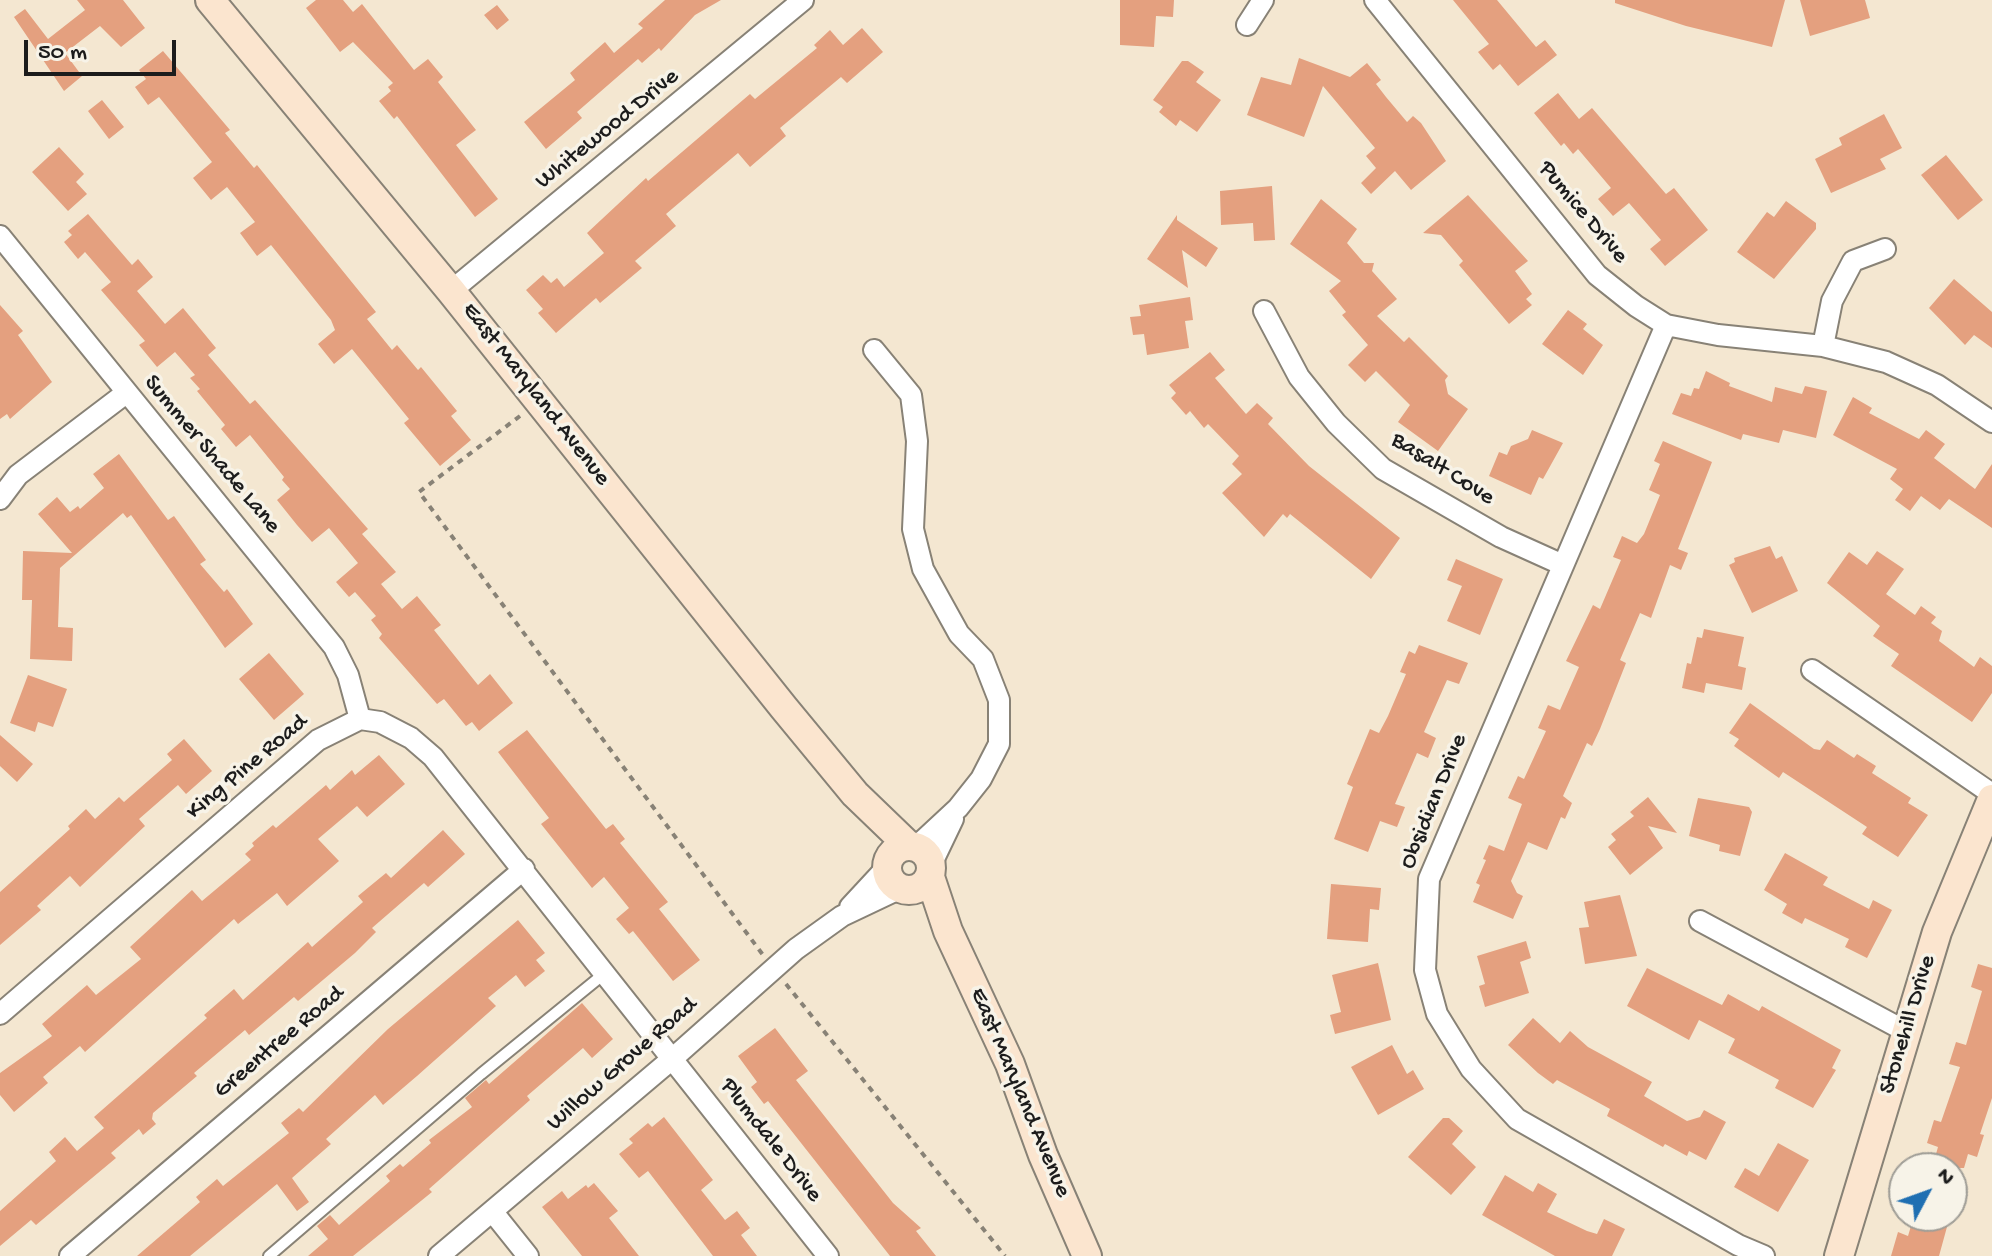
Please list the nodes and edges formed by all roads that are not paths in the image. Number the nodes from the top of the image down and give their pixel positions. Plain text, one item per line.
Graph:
1 (210, 0) edge
2 (1263, 0) edge
3 (1375, 0) edge
4 (796, 2) edge
5 (1247, 25) dead end
6 (0, 236) edge
7 (1885, 249) dead end
8 (451, 291) junction
9 (1264, 311) dead end
10 (1666, 325) junction
11 (1823, 346) junction
12 (874, 350) dead end
13 (126, 393) junction
14 (1992, 422) edge
15 (0, 499) edge
16 (1563, 565) junction
17 (1812, 670) dead end
18 (360, 719) junction
19 (1992, 797) edge
20 (910, 867) junction
21 (524, 869) junction
22 (1700, 921) dead end
23 (605, 973) junction
24 (0, 1014) edge
25 (1907, 1032) junction
26 (672, 1059) junction
27 (492, 1211) junction
28 (70, 1256) edge
29 (269, 1256) edge
30 (439, 1256) edge
31 (528, 1256) edge
32 (828, 1256) edge
33 (1087, 1256) edge
34 (1764, 1256) edge
35 (1839, 1256) edge

1 - 8 street, East Maryland Avenue
2 - 5 street
3 - 10 street, Pumice Drive
4 - 8 street, Whitewood Drive
6 - 13 street, Summer Shade Lane
7 - 11 street
8 - 20 street, East Maryland Avenue
9 - 16 street, Basalt Cove
10 - 11 street, Pumice Drive
10 - 16 street, Obsidian Drive
11 - 14 street, Pumice Drive
12 - 20 street
13 - 15 street
13 - 18 street, Summer Shade Lane
16 - 34 street, Obsidian Drive
17 - 19 street
18 - 21 street
18 - 24 street, King Pine Road
19 - 25 street, Stonehill Drive
20 - 26 street, Willow Grove Road
20 - 33 street, East Maryland Avenue
21 - 23 street
21 - 28 street, Greentree Road
22 - 25 street
23 - 26 street
23 - 29 lane
25 - 35 street, Stonehill Drive
26 - 27 street, Willow Grove Road
26 - 32 street, Plumdale Drive
27 - 30 street, Willow Grove Road
27 - 31 street

